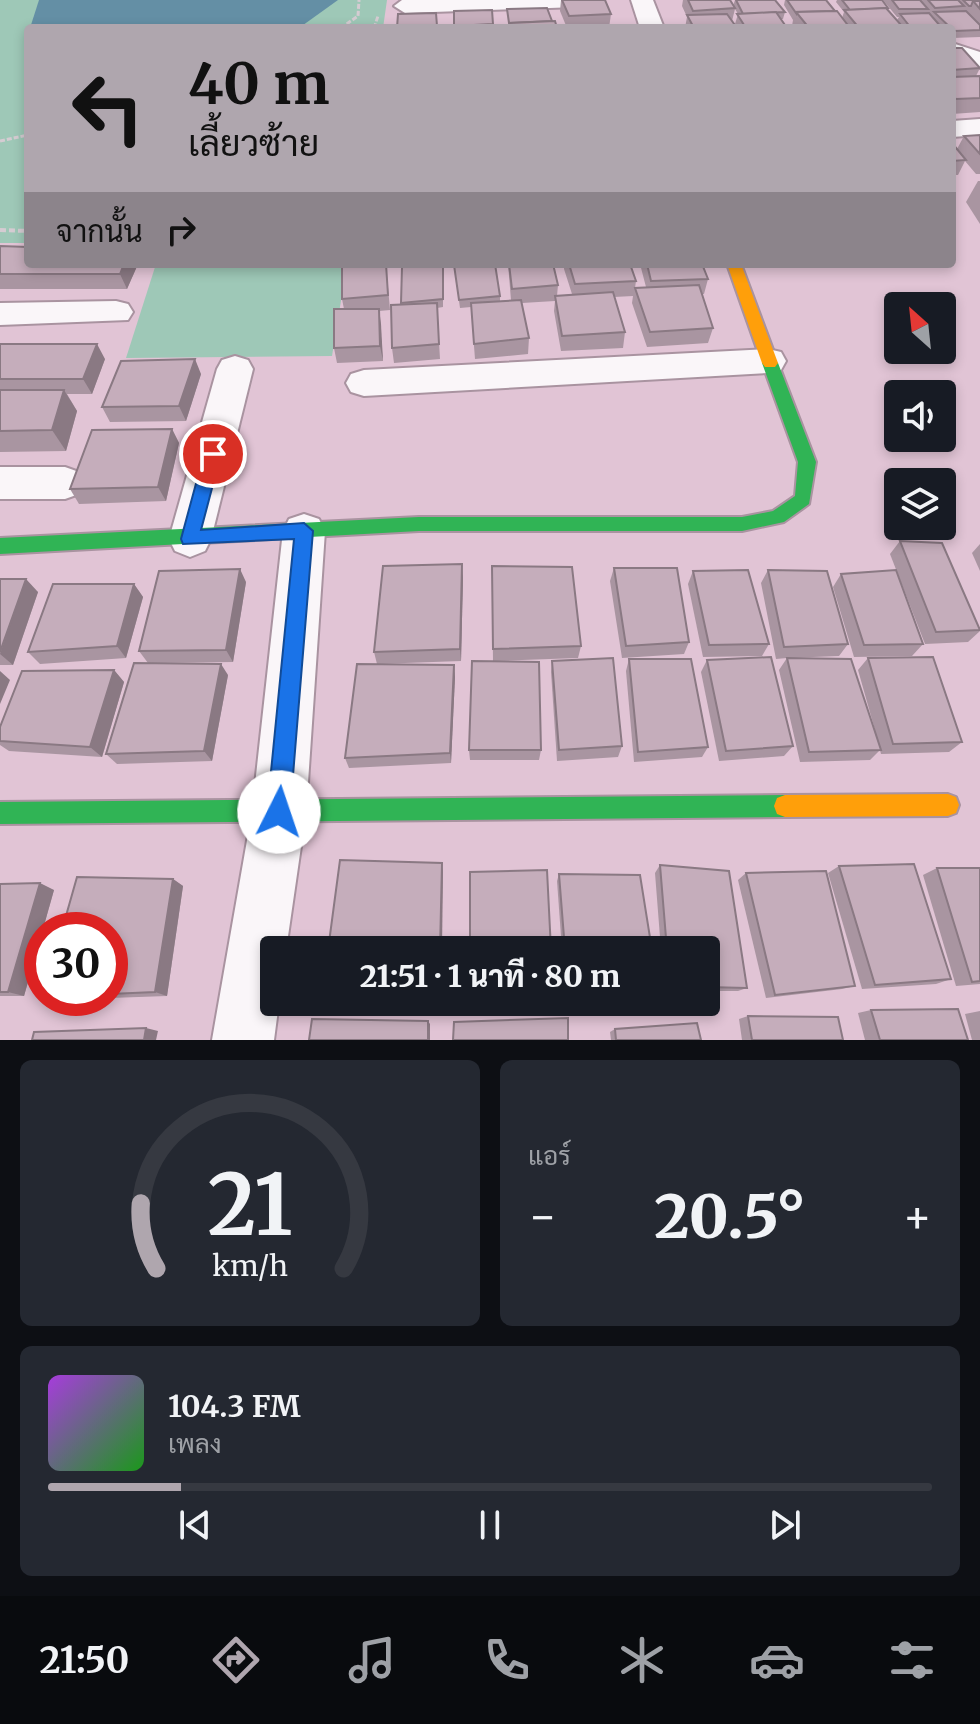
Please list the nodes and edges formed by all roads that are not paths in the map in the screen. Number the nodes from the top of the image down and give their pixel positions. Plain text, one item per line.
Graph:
1 (577, 0) edge
2 (642, 0) edge
3 (405, 6) dead end
4 (651, 24) edge
5 (956, 52) edge
6 (980, 61) edge
7 (980, 127) edge
8 (956, 129) edge
9 (735, 268) edge
10 (116, 312) dead end
11 (0, 314) edge
12 (768, 361) junction
13 (235, 369) dead end
14 (364, 383) dead end
15 (0, 483) edge
16 (65, 483) dead end
17 (304, 531) junction
18 (190, 539) junction
19 (0, 546) edge
20 (948, 805) dead end
21 (279, 812) junction
22 (0, 813) edge
23 (243, 1040) edge

1 - 3 street
2 - 4 street
5 - 6 street
7 - 8 street
9 - 12 street
10 - 11 street
12 - 14 street
12 - 17 street
13 - 18 street
15 - 16 street
17 - 18 street
17 - 21 street
18 - 19 street
20 - 21 street
21 - 22 street
21 - 23 street

